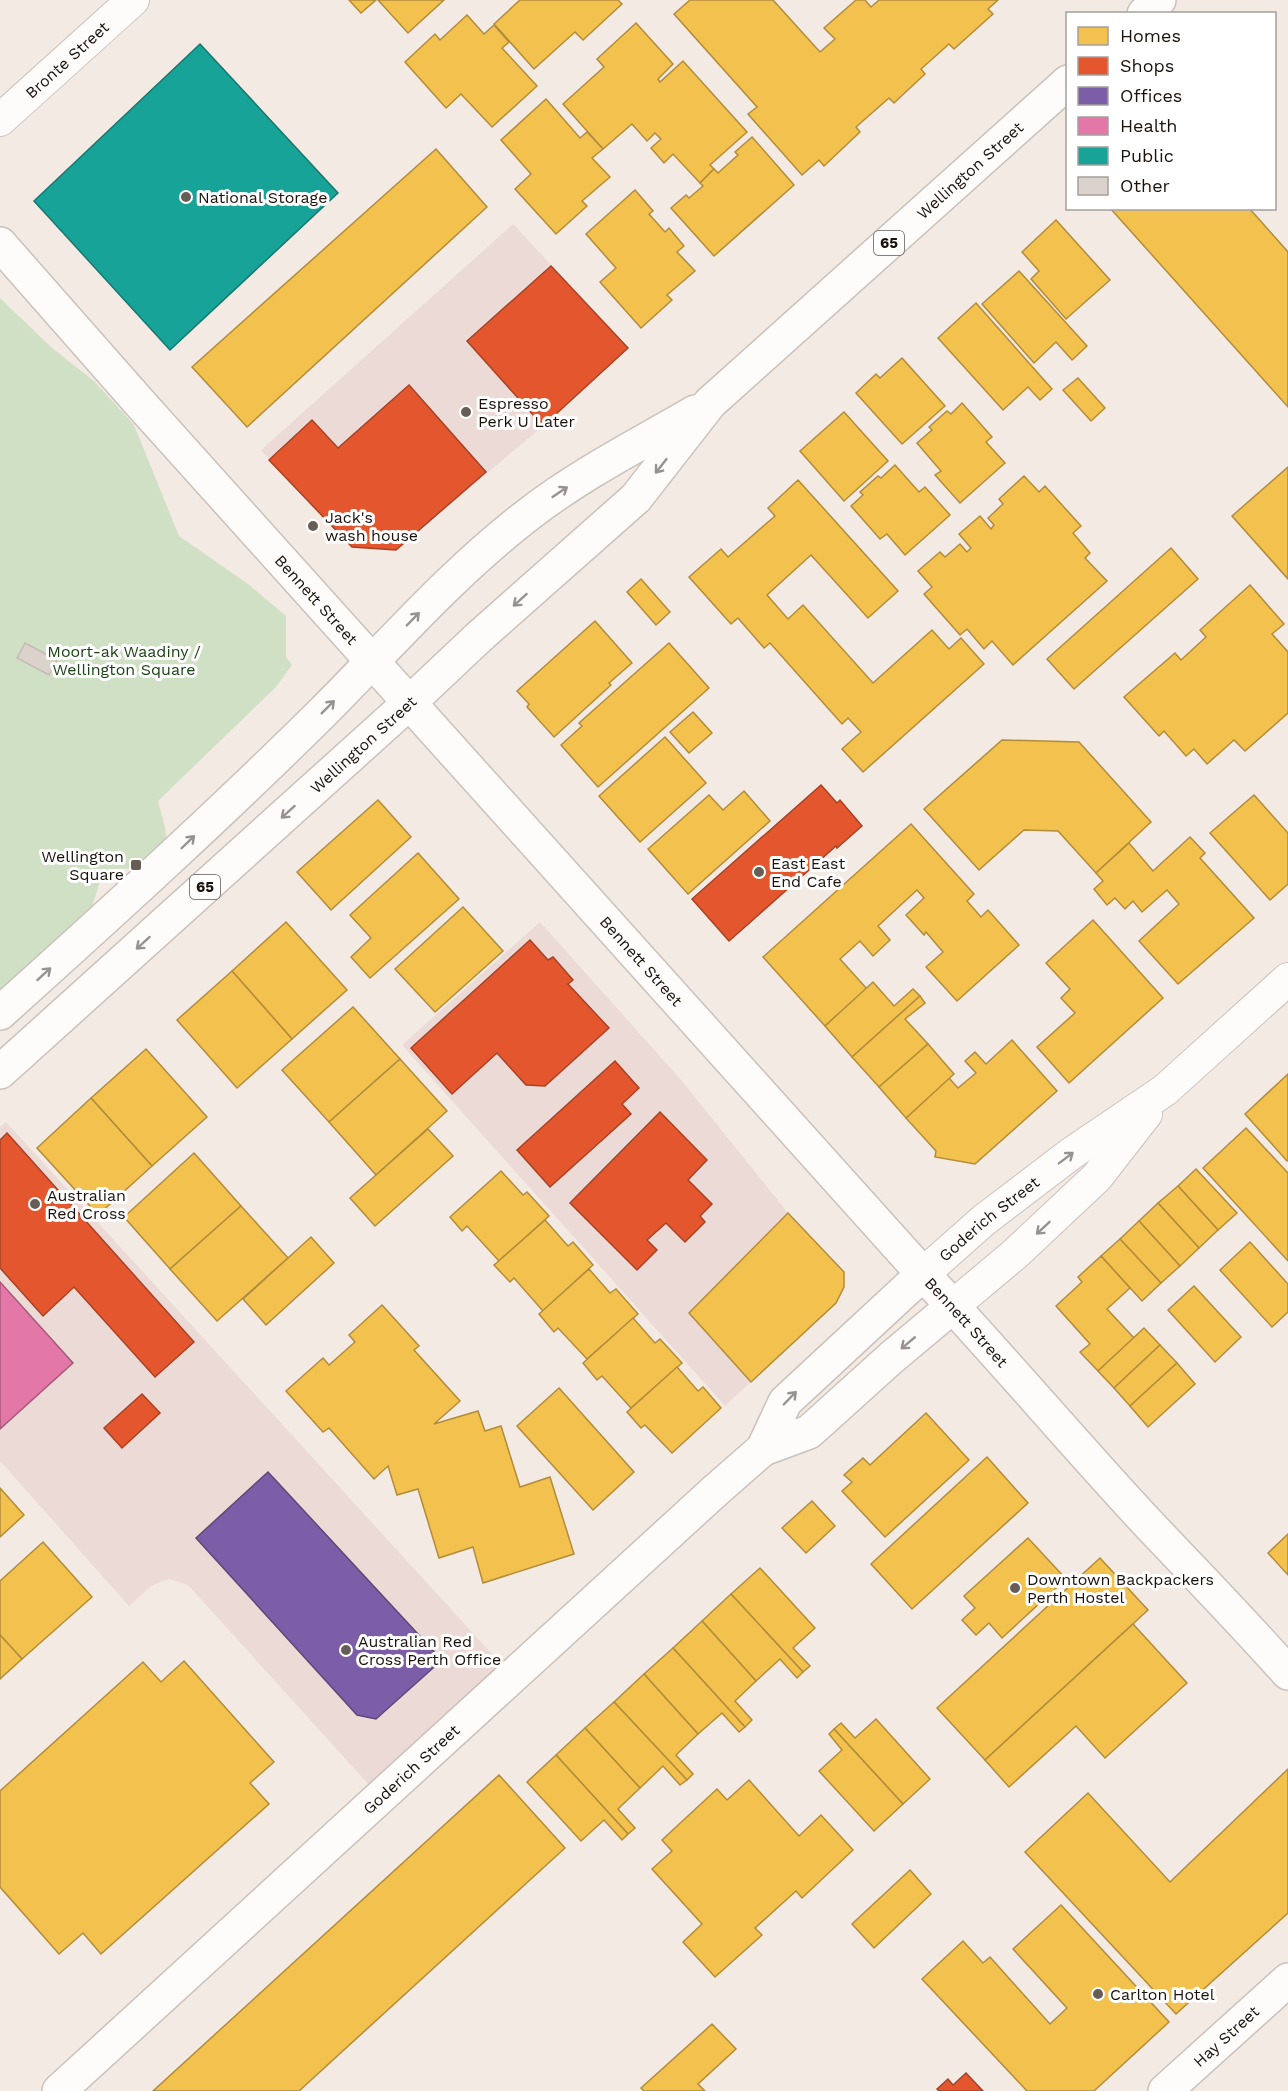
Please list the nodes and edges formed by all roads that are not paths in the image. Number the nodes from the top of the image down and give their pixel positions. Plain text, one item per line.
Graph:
1 (133, 0) edge
2 (1159, 0) edge
3 (1146, 12) edge
4 (1066, 84) edge
5 (0, 120) edge
6 (0, 244) edge
7 (710, 403) junction
8 (372, 662) junction
9 (410, 703) junction
10 (1288, 979) edge
11 (0, 1013) edge
12 (0, 1072) edge
13 (1165, 1090) junction
14 (923, 1274) junction
15 (953, 1306) junction
16 (764, 1449) junction
17 (1288, 1673) edge
18 (1288, 1980) edge
19 (59, 2091) edge
20 (1165, 2091) edge

1 - 5 street, Bronte Street
2 - 3 main road
4 - 7 main road, Wellington Street / 65
6 - 8 main road, Bennett Street
8 -> 7 main road, Wellington Street / 65
7 -> 9 main road, Wellington Street / 65
8 - 9 main road, Bennett Street
11 -> 8 main road, Wellington Street / 65
9 -> 12 main road, Wellington Street / 65
9 - 14 main road, Bennett Street
10 - 13 street, Goderich Street
14 -> 13 street, Goderich Street
13 -> 15 street, Goderich Street
14 - 15 main road, Bennett Street
16 -> 14 main road, Goderich Street
15 -> 16 main road, Goderich Street
15 - 17 main road, Bennett Street
16 - 19 main road, Goderich Street
18 - 20 main road, Hay Street

